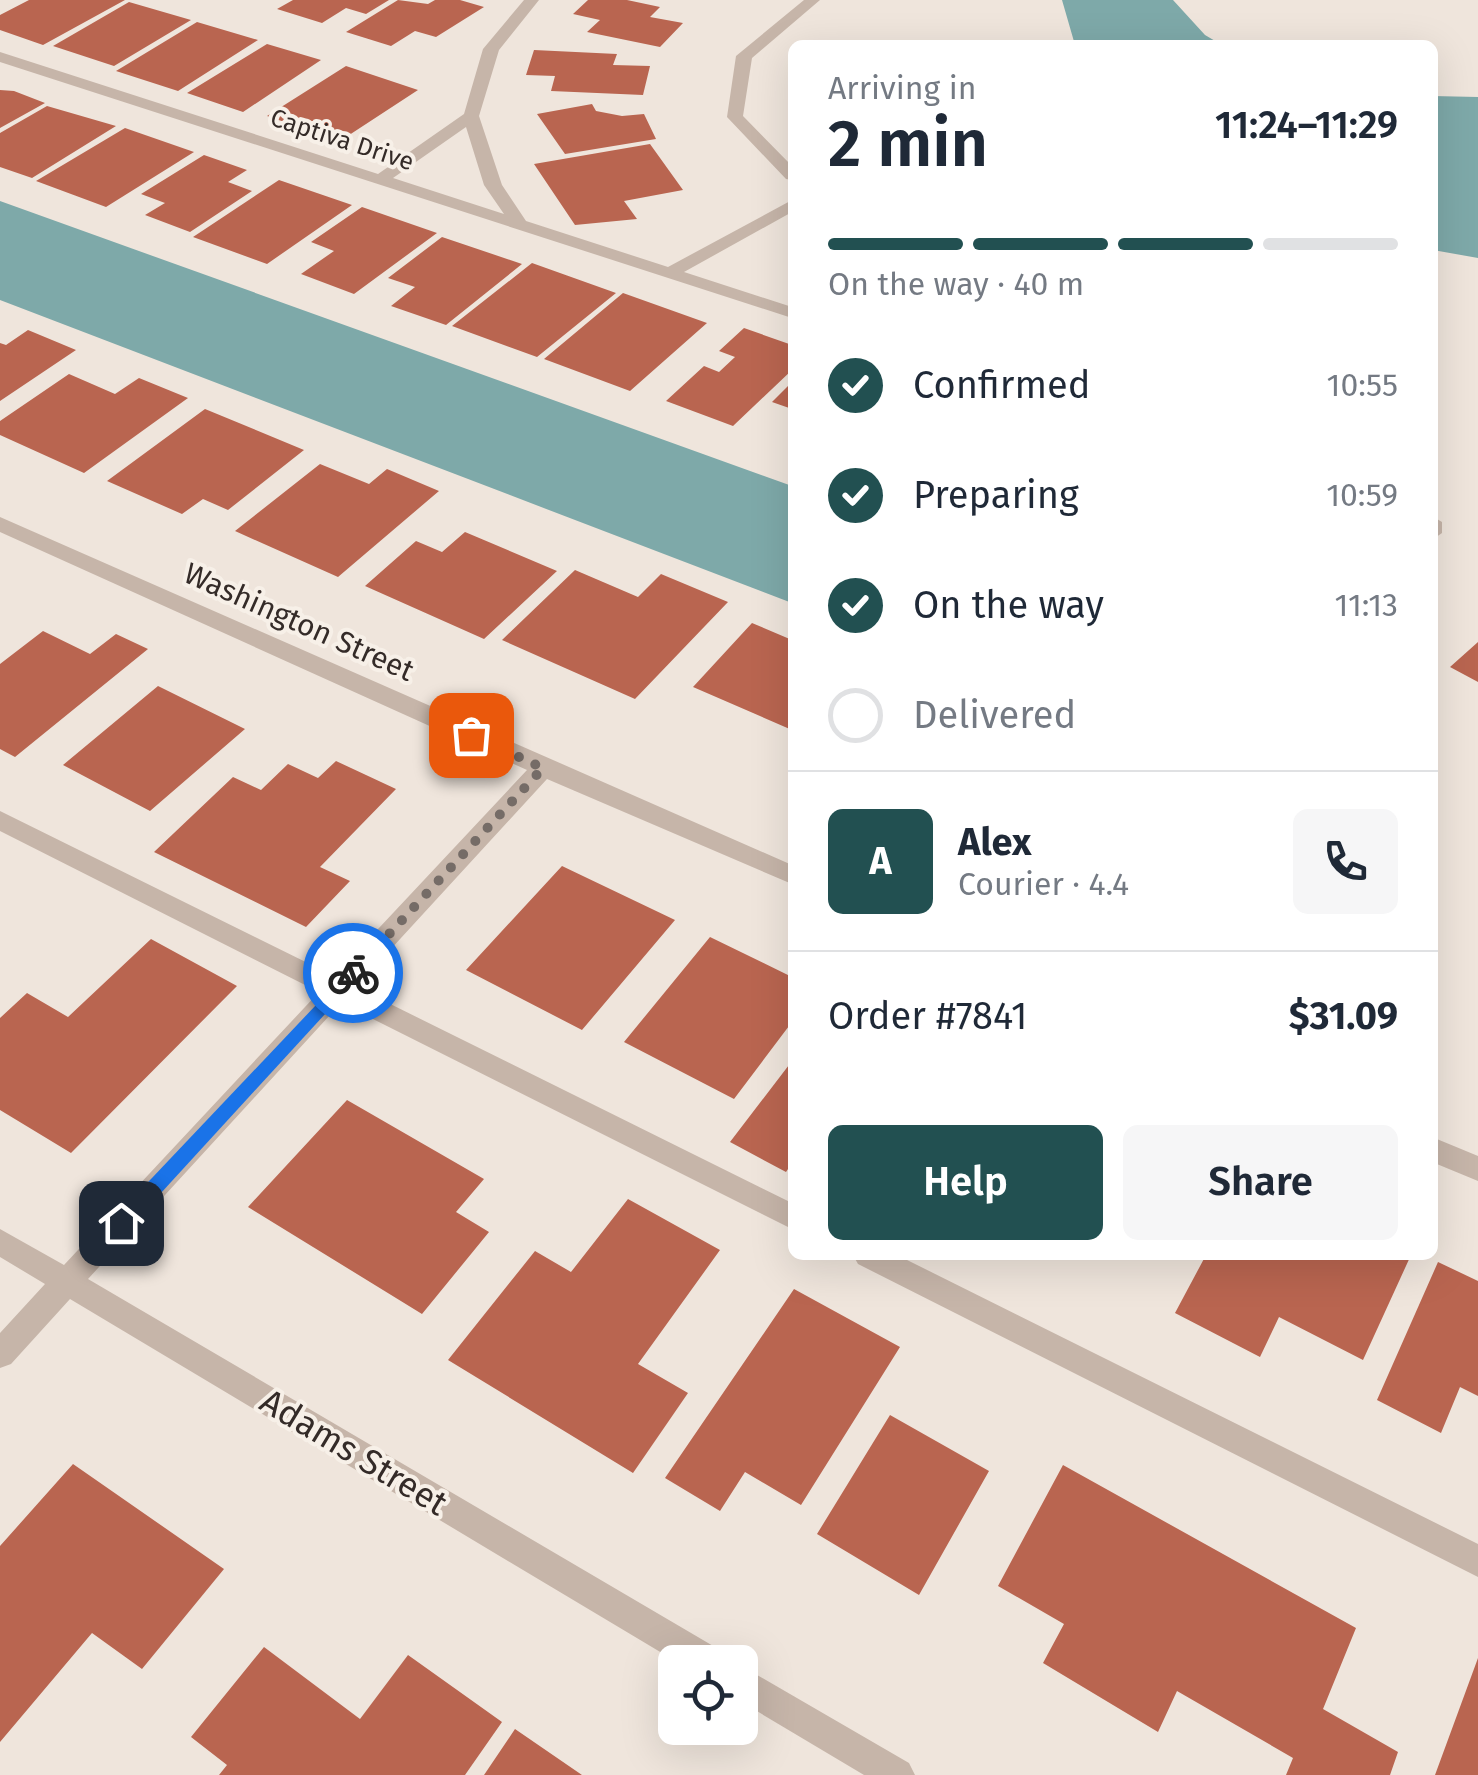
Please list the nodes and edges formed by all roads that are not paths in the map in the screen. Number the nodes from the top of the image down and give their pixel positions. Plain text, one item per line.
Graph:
1 (532, 0) edge
2 (813, 0) edge
3 (0, 57) edge
4 (471, 116) junction
5 (788, 171) edge
6 (381, 179) junction
7 (788, 207) edge
8 (520, 224) junction
9 (668, 274) junction
10 (788, 312) edge
11 (0, 524) edge
12 (543, 768) junction
13 (0, 820) edge
14 (788, 872) edge
15 (338, 989) junction
16 (1438, 1151) edge
17 (1478, 1168) edge
18 (788, 1215) edge
19 (0, 1242) edge
20 (878, 1260) edge
21 (67, 1282) junction
22 (0, 1354) edge
23 (1478, 1561) edge
24 (679, 1645) edge
25 (758, 1693) edge
26 (897, 1775) edge

1 - 4 street
2 - 5 street
3 - 6 street, Captiva Drive
4 - 6 street
4 - 8 street
6 - 8 street, Captiva Drive
7 - 9 street
8 - 9 street, Captiva Drive
9 - 10 street, Captiva Drive
11 - 12 street, Washington Street
12 - 14 street, Washington Street
12 - 15 street
13 - 15 street
15 - 18 street
15 - 21 street
16 - 17 street
19 - 21 street, Adams Street
20 - 23 street
21 - 22 street
21 - 24 street, Adams Street
25 - 26 street

